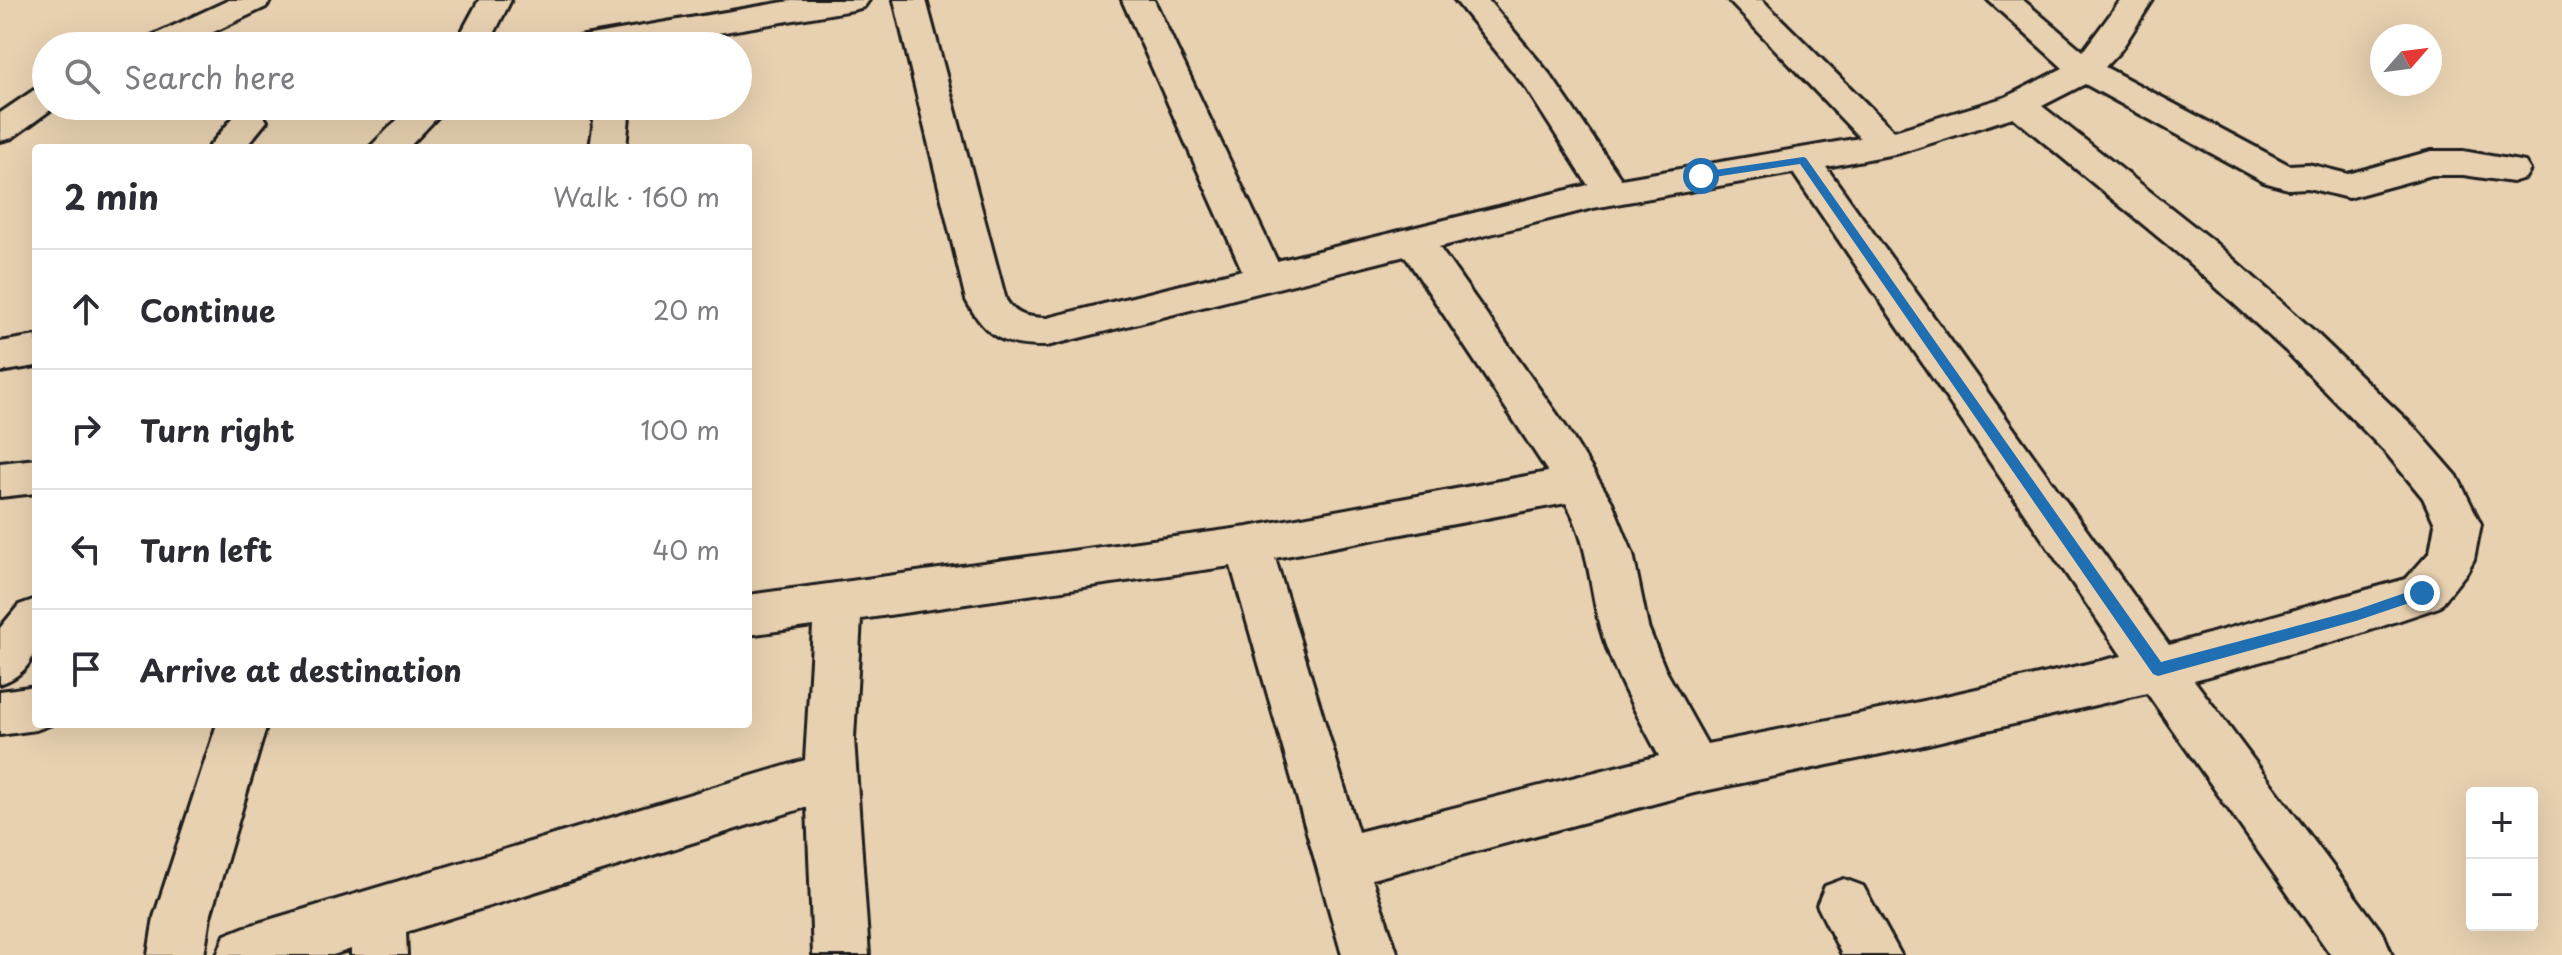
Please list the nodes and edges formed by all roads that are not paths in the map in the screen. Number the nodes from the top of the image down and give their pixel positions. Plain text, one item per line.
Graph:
1 (255, 0) edge
2 (495, 0) edge
3 (853, 0) edge
4 (910, 0) edge
5 (1138, 0) edge
6 (1471, 0) edge
7 (1744, 0) edge
8 (2004, 0) edge
9 (2137, 0) edge
10 (782, 6) edge
11 (187, 32) edge
12 (478, 32) edge
13 (664, 32) edge
14 (2085, 70) junction
15 (2018, 104) junction
16 (32, 107) edge
17 (416, 120) edge
18 (611, 120) edge
19 (249, 121) dead end
20 (0, 130) edge
21 (229, 144) edge
22 (391, 144) edge
23 (608, 144) edge
24 (1887, 145) junction
25 (1803, 160) junction
26 (2512, 170) dead end
27 (1612, 193) junction
28 (1414, 240) junction
29 (1265, 277) junction
30 (32, 352) edge
31 (0, 357) edge
32 (32, 476) edge
33 (0, 480) edge
34 (1578, 484) junction
35 (1248, 545) junction
36 (839, 601) junction
37 (752, 614) edge
38 (32, 624) edge
39 (0, 663) edge
40 (2158, 669) junction
41 (32, 709) edge
42 (0, 713) edge
43 (241, 728) edge
44 (1694, 770) junction
45 (830, 776) junction
46 (1340, 862) junction
47 (1844, 905) dead end
48 (378, 933) edge
49 (176, 955) edge
50 (245, 955) edge
51 (841, 955) edge
52 (1370, 955) edge
53 (1873, 955) edge
54 (2364, 955) edge

1 - 11 street
2 - 12 street
3 - 10 street
4 - 29 street
5 - 29 street
6 - 27 street
7 - 24 street
8 - 14 street
9 - 14 street
10 - 13 street
14 - 15 street
14 - 26 street
15 - 24 street
15 - 40 street
16 - 20 street
17 - 22 street
18 - 23 street
19 - 21 street
24 - 25 street
25 - 27 street
25 - 40 street
27 - 28 street
28 - 29 street
28 - 34 street
30 - 31 street
32 - 33 street
34 - 35 street
34 - 44 street
35 - 36 street
35 - 46 street
36 - 37 street
36 - 45 street
38 - 39 street
40 - 44 street
40 - 54 street
41 - 42 street
43 - 49 street
44 - 46 street
45 - 48 street
45 - 51 street
46 - 52 street
47 - 53 street
48 - 50 street

